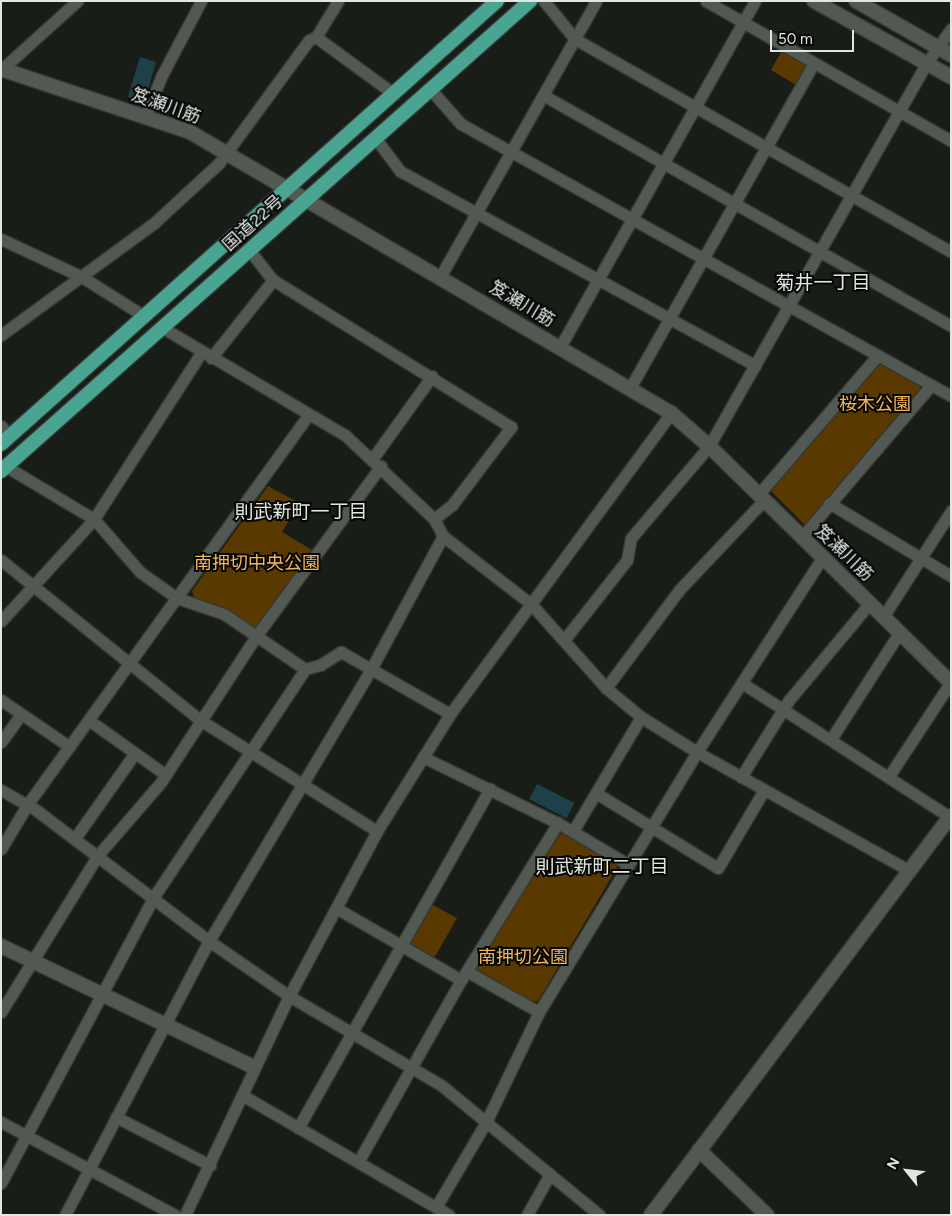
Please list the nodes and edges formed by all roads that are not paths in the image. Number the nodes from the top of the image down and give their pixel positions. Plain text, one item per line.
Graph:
1 (77, 1) edge
2 (201, 1) edge
3 (338, 1) edge
4 (530, 1) edge
5 (544, 1) edge
6 (596, 1) edge
7 (706, 1) edge
8 (755, 1) edge
9 (814, 1) edge
10 (856, 1) edge
11 (493, 2) edge
12 (743, 23) junction
13 (951, 29) edge
14 (316, 37) junction
15 (575, 39) junction
16 (937, 47) junction
17 (951, 55) edge
18 (814, 63) junction
19 (926, 64) junction
20 (1, 70) edge
21 (951, 78) edge
22 (431, 90) junction
23 (394, 94) junction
24 (543, 95) junction
25 (695, 107) junction
26 (899, 112) junction
27 (145, 118) junction
28 (376, 139) junction
29 (951, 141) edge
30 (766, 148) junction
31 (511, 152) junction
32 (227, 153) junction
33 (664, 163) junction
34 (289, 187) junction
35 (851, 196) junction
36 (309, 199) junction
37 (735, 203) junction
38 (476, 213) junction
39 (632, 219) junction
40 (1, 239) edge
41 (250, 251) junction
42 (819, 251) junction
43 (951, 252) edge
44 (703, 258) junction
45 (82, 277) junction
46 (440, 277) junction
47 (598, 279) junction
48 (273, 280) junction
49 (788, 306) junction
50 (144, 316) junction
51 (670, 318) junction
52 (951, 326) edge
53 (163, 328) junction
54 (1, 335) edge
55 (560, 347) junction
56 (878, 355) junction
57 (206, 356) junction
58 (755, 364) junction
59 (432, 376) junction
60 (931, 385) junction
61 (630, 388) junction
62 (951, 396) edge
63 (671, 414) junction
64 (308, 415) junction
65 (4, 435) edge
66 (709, 446) junction
67 (377, 462) junction
68 (4, 469) edge
69 (761, 498) junction
70 (829, 503) junction
71 (951, 511) edge
72 (94, 519) junction
73 (434, 519) junction
74 (443, 536) junction
75 (801, 538) junction
76 (822, 558) junction
77 (920, 558) junction
78 (1, 560) edge
79 (951, 576) edge
80 (30, 586) junction
81 (177, 598) junction
82 (531, 604) junction
83 (870, 604) junction
84 (883, 617) junction
85 (1, 621) edge
86 (899, 633) junction
87 (256, 636) junction
88 (564, 640) junction
89 (129, 665) junction
90 (304, 669) junction
91 (371, 669) junction
92 (742, 683) junction
93 (950, 683) edge
94 (606, 688) junction
95 (1, 700) edge
96 (784, 708) junction
97 (21, 714) junction
98 (450, 714) junction
99 (641, 717) junction
100 (200, 720) junction
101 (90, 721) junction
102 (831, 738) junction
103 (1, 742) edge
104 (70, 747) junction
105 (251, 751) junction
106 (697, 752) junction
107 (135, 753) junction
108 (423, 757) junction
109 (166, 775) junction
110 (889, 776) junction
111 (741, 777) junction
112 (302, 783) junction
113 (490, 789) junction
114 (1, 790) edge
115 (764, 790) junction
116 (596, 793) junction
117 (27, 805) junction
118 (950, 817) edge
119 (558, 823) junction
120 (652, 827) junction
121 (377, 831) junction
122 (573, 831) junction
123 (75, 838) junction
124 (1, 849) edge
125 (98, 855) junction
126 (629, 865) junction
127 (910, 870) junction
128 (153, 898) junction
129 (336, 908) junction
130 (209, 941) junction
131 (402, 944) junction
132 (1, 946) edge
133 (32, 961) junction
134 (464, 976) junction
135 (102, 994) junction
136 (289, 996) junction
137 (1, 1012) edge
138 (539, 1012) junction
139 (166, 1025) junction
140 (352, 1033) junction
141 (254, 1067) junction
142 (410, 1067) junction
143 (242, 1095) junction
144 (116, 1117) junction
145 (1, 1122) edge
146 (486, 1122) junction
147 (298, 1128) junction
148 (27, 1135) junction
149 (700, 1150) junction
150 (358, 1162) junction
151 (210, 1165) junction
152 (89, 1169) junction
153 (550, 1174) junction
154 (1, 1183) edge
155 (436, 1207) junction
156 (65, 1215) edge
157 (175, 1215) edge
158 (185, 1215) edge
159 (449, 1215) edge
160 (527, 1215) edge
161 (599, 1215) edge
162 (651, 1215) edge
163 (767, 1215) edge

1 - 20 street
2 - 27 street
3 - 14 street
4 - 22 highway, 国道22号
5 - 15 street
6 - 15 street
7 - 12 street
8 - 12 street
9 - 19 street
10 - 16 street
11 - 23 highway, 国道22号
12 - 18 street
12 - 25 street
13 - 16 street
14 - 23 street
14 - 32 street
15 - 24 street
15 - 25 street
16 - 17 street
16 - 19 street
18 - 26 street
18 - 30 street
19 - 21 street
19 - 26 street
20 - 27 street, 笈瀬川筋
22 - 28 highway, 国道22号
22 - 31 street
23 - 34 highway, 国道22号
24 - 31 street
24 - 33 street
25 - 30 street
25 - 33 street
26 - 29 street
26 - 35 street
27 - 32 street, 笈瀬川筋
28 - 36 highway, 国道22号
28 - 38 street
30 - 35 street
30 - 37 street
31 - 38 street
31 - 39 street
32 - 34 street, 笈瀬川筋
32 - 45 street
33 - 37 street
33 - 39 street
34 - 36 street, 笈瀬川筋
34 - 50 highway, 国道22号
35 - 42 street
35 - 43 street
36 - 41 highway, 国道22号
36 - 46 street, 笈瀬川筋
37 - 42 street
37 - 44 street
38 - 46 street
38 - 47 street
39 - 44 street
39 - 47 street
40 - 45 street
41 - 48 street
41 - 53 highway, 国道22号
42 - 49 street
42 - 52 street
44 - 49 street
44 - 51 street
45 - 50 street
45 - 54 street
46 - 55 street, 笈瀬川筋
47 - 51 street
47 - 55 street
48 - 57 street
48 - 59 street
49 - 56 street
49 - 58 street
50 - 65 highway, 国道22号
51 - 58 street
51 - 61 street
53 - 57 street
53 - 68 highway, 国道22号
55 - 61 street, 笈瀬川筋
56 - 60 street
56 - 69 street
57 - 64 street
57 - 72 street
58 - 66 street
59 - 67 street
59 - 73 street
60 - 62 street
60 - 70 street
61 - 63 street, 笈瀬川筋
63 - 66 street, 笈瀬川筋
63 - 82 street
64 - 67 street
64 - 81 street
66 - 69 street, 笈瀬川筋
66 - 88 street
67 - 73 street
67 - 87 street
68 - 72 street
69 - 75 street, 笈瀬川筋
69 - 94 street
70 - 75 street
70 - 77 street
71 - 77 street
72 - 80 street
72 - 81 street
73 - 74 street
74 - 82 street
74 - 91 street
75 - 76 street, 笈瀬川筋
76 - 83 street, 笈瀬川筋
76 - 92 street
77 - 79 street
77 - 84 street
78 - 80 street
80 - 85 street
80 - 89 street
81 - 87 street
81 - 89 street
82 - 88 street
82 - 98 street
83 - 84 street, 笈瀬川筋
83 - 96 street
84 - 86 street, 笈瀬川筋
86 - 93 street, 笈瀬川筋
86 - 102 street
87 - 90 street
87 - 100 street
88 - 94 street
89 - 100 street
89 - 101 street
90 - 91 street
90 - 105 street
91 - 98 street
91 - 112 street
92 - 96 street
92 - 106 street
93 - 110 street
94 - 99 street
95 - 97 street
96 - 102 street
96 - 111 street
97 - 103 street
97 - 104 street
98 - 108 street
99 - 106 street
99 - 116 street
100 - 105 street
100 - 109 street
101 - 104 street
101 - 107 street
102 - 110 street
104 - 117 street
105 - 112 street
105 - 128 street
106 - 111 street
106 - 120 street
107 - 109 street
107 - 123 street
108 - 113 street
108 - 121 street
109 - 125 street
110 - 118 street
111 - 115 street
112 - 121 street
112 - 130 street
113 - 119 street
113 - 131 street
114 - 117 street
115 - 120 street
115 - 127 street
116 - 120 street
116 - 122 street
117 - 123 street
117 - 124 street
118 - 127 street
119 - 122 street
119 - 134 street
120 - 126 street
121 - 129 street
122 - 126 street
123 - 125 street
125 - 128 street
125 - 133 street
126 - 138 street
127 - 149 street
128 - 130 street
128 - 135 street
129 - 131 street
129 - 136 street
130 - 136 street
130 - 139 street
131 - 134 street
131 - 140 street
132 - 133 street
133 - 135 street
133 - 137 street
134 - 138 street
134 - 142 street
135 - 139 street
135 - 148 street
136 - 140 street
136 - 141 street
138 - 146 street
139 - 141 street
139 - 144 street
140 - 142 street
140 - 147 street
141 - 143 street
142 - 146 street
142 - 150 street
143 - 147 street
143 - 151 street
144 - 151 street
144 - 152 street
145 - 148 street
146 - 153 street
146 - 155 street
147 - 150 street
148 - 152 street
148 - 154 street
149 - 162 street
149 - 163 street
150 - 155 street
151 - 158 street
152 - 156 street
152 - 157 street
153 - 160 street
153 - 161 street
155 - 159 street

